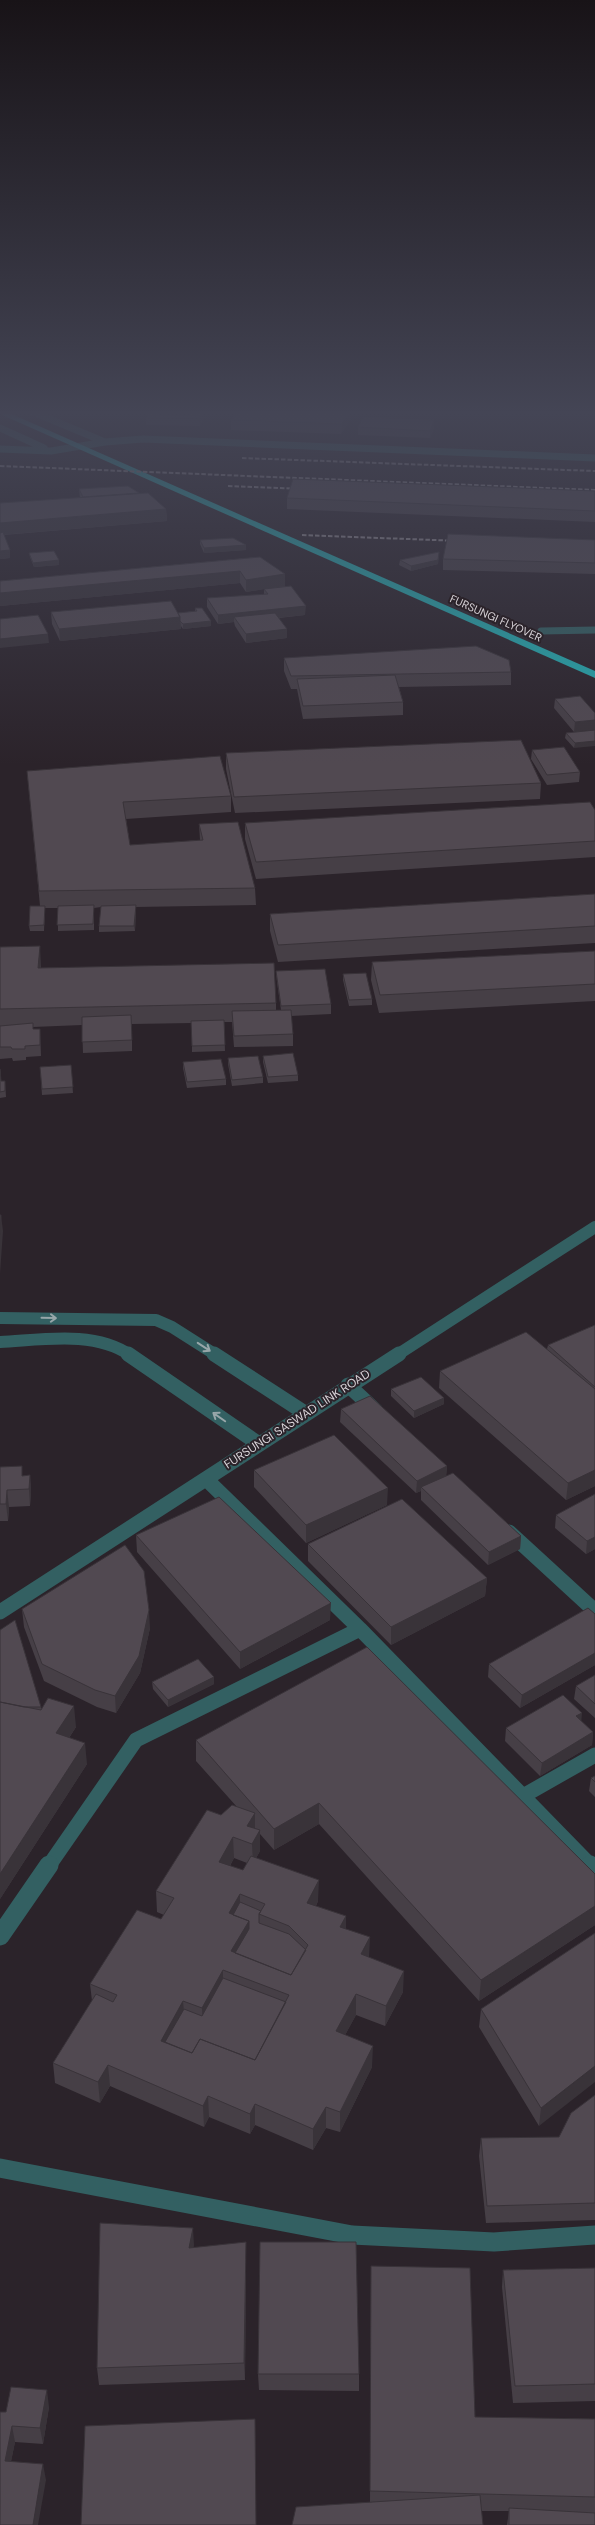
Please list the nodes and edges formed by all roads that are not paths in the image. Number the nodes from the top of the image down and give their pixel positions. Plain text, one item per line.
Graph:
1 (267, 530) edge
2 (595, 630) edge
3 (541, 631) dead end
4 (595, 676) edge
5 (595, 1227) edge
6 (0, 1318) edge
7 (0, 1342) edge
8 (348, 1386) junction
9 (306, 1414) junction
10 (385, 1419) edge
11 (259, 1444) junction
12 (206, 1479) junction
13 (501, 1525) edge
14 (595, 1611) edge
15 (0, 1612) edge
16 (360, 1629) junction
17 (595, 1755) edge
18 (523, 1796) junction
19 (595, 1870) edge
20 (0, 1936) edge
21 (0, 2168) edge
22 (595, 2235) edge

1 - 4 highway, FURSUNGI FLYOVER
2 - 3 street
5 - 8 street, FURSUNGI SASWAD LINK ROAD
6 -> 9 street
11 -> 7 street
8 - 9 street, FURSUNGI SASWAD LINK ROAD
8 - 10 street
9 - 11 street, FURSUNGI SASWAD LINK ROAD
11 - 12 street, FURSUNGI SASWAD LINK ROAD
12 - 15 street, FURSUNGI SASWAD LINK ROAD
12 - 16 street
13 - 14 street
16 - 18 street
16 - 20 street
17 - 18 street
18 - 19 street
21 - 22 street

